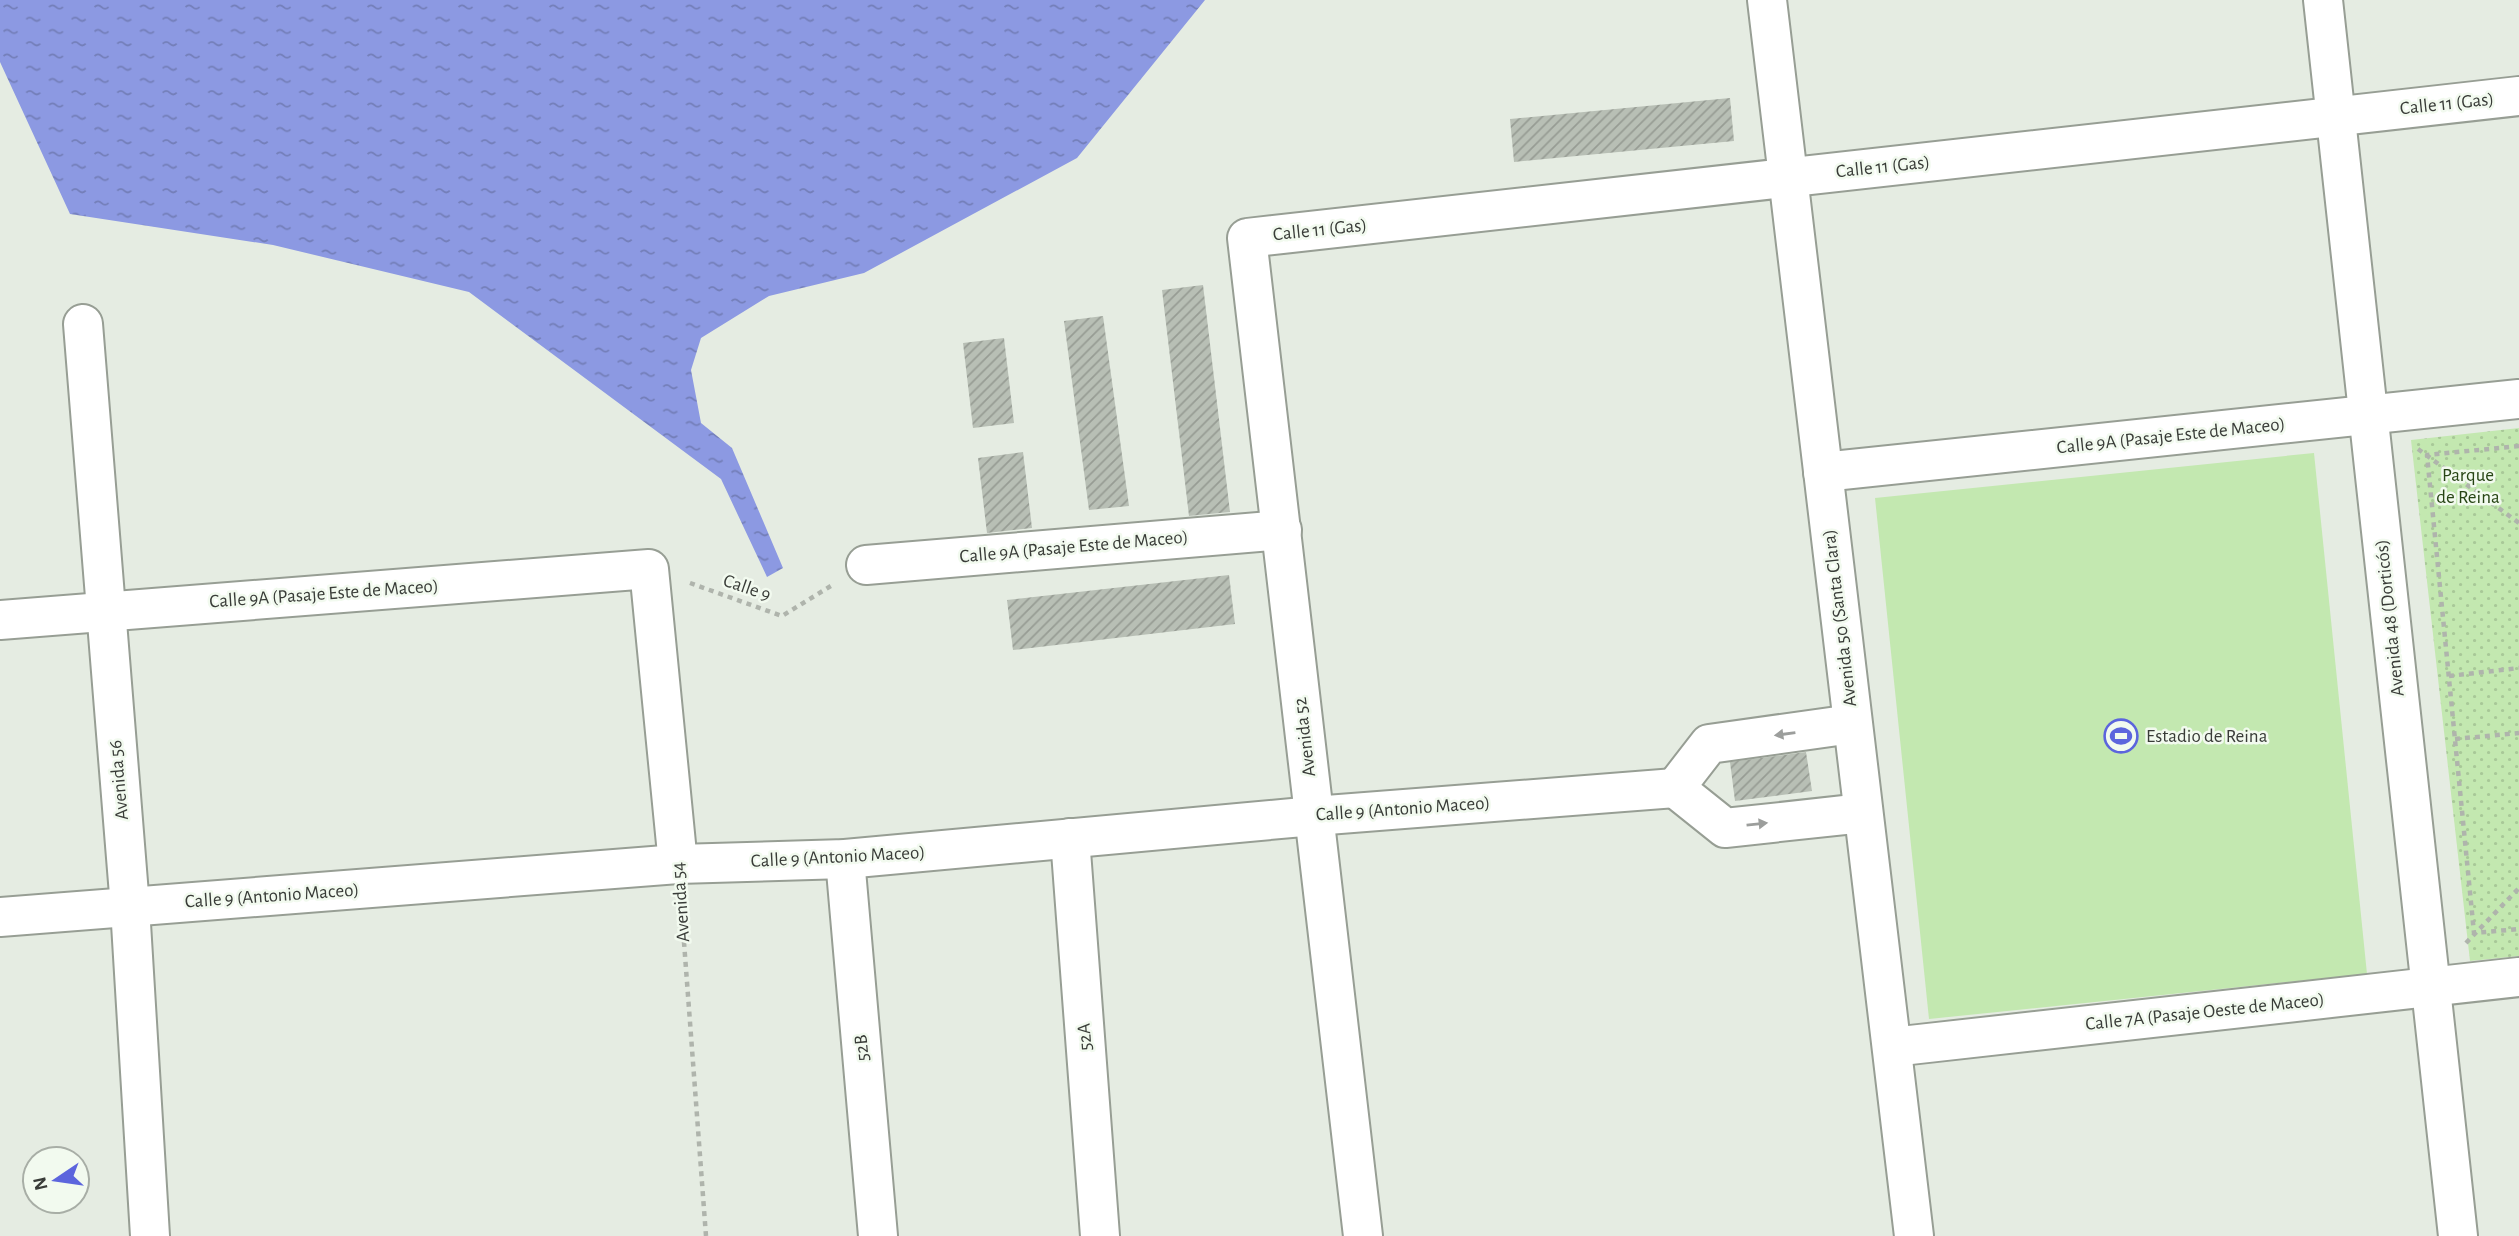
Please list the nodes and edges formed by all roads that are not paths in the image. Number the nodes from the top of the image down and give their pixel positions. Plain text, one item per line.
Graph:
1 (1767, 0) edge
2 (2323, 0) edge
3 (2519, 96) edge
4 (2336, 117) junction
5 (1788, 178) junction
6 (1247, 238) joint
7 (83, 324) dead end
8 (2519, 399) edge
9 (2368, 415) junction
10 (1823, 472) junction
11 (1282, 530) junction
12 (866, 565) road end
13 (649, 569) joint
14 (105, 611) junction
15 (0, 620) edge
16 (1852, 724) junction
17 (1675, 788) junction
18 (1863, 813) junction
19 (1314, 816) junction
20 (1070, 838) junction
21 (845, 859) junction
22 (678, 864) junction
23 (130, 907) junction
24 (0, 917) edge
25 (2519, 977) edge
26 (2431, 987) junction
27 (1892, 1047) junction
28 (150, 1236) edge
29 (878, 1236) edge
30 (1100, 1236) edge
31 (1363, 1236) edge
32 (1914, 1236) edge
33 (2458, 1236) edge

1 - 5 street, Avenida 50 (Santa Clara)
2 - 4 street, Avenida 48 (Dorticós)
3 - 4 street, Calle 11 (Gas)
4 - 5 street, Calle 11 (Gas)
4 - 9 street, Avenida 48 (Dorticós)
5 - 6 street, Calle 11 (Gas)
5 - 10 street, Avenida 50 (Santa Clara)
6 - 11 street, Avenida 52
7 - 14 street, Avenida 56
8 - 9 street, Calle 9A (Pasaje Este de Maceo)
9 - 10 street, Calle 9A (Pasaje Este de Maceo)
9 - 26 street, Avenida 48 (Dorticós)
10 - 16 street, Avenida 50 (Santa Clara)
11 - 12 street, Calle 9A (Pasaje Este de Maceo)
11 - 19 street, Avenida 52
13 - 14 street, Calle 9A (Pasaje Este de Maceo)
13 - 22 street, Avenida 54
14 - 15 street, Calle 9A (Pasaje Este de Maceo)
14 - 23 street, Avenida 56
16 -> 17 street
16 - 18 street, Avenida 50 (Santa Clara)
17 -> 18 street
17 - 19 street, Calle 9 (Antonio Maceo)
18 - 27 street, Avenida 50 (Santa Clara)
19 - 20 street, Calle 9 (Antonio Maceo)
19 - 31 street, Avenida 52
20 - 21 street, Calle 9 (Antonio Maceo)
20 - 30 street, 52A
21 - 22 street, Calle 9 (Antonio Maceo)
21 - 29 street, 52B
22 - 23 street, Calle 9 (Antonio Maceo)
23 - 24 street, Calle 9 (Antonio Maceo)
23 - 28 street, Avenida 56
25 - 26 street, Calle 7A (Pasaje Oeste de Maceo)
26 - 27 street, Calle 7A (Pasaje Oeste de Maceo)
26 - 33 street, Avenida 48 (Dorticós)
27 - 32 street, Avenida 50 (Santa Clara)

